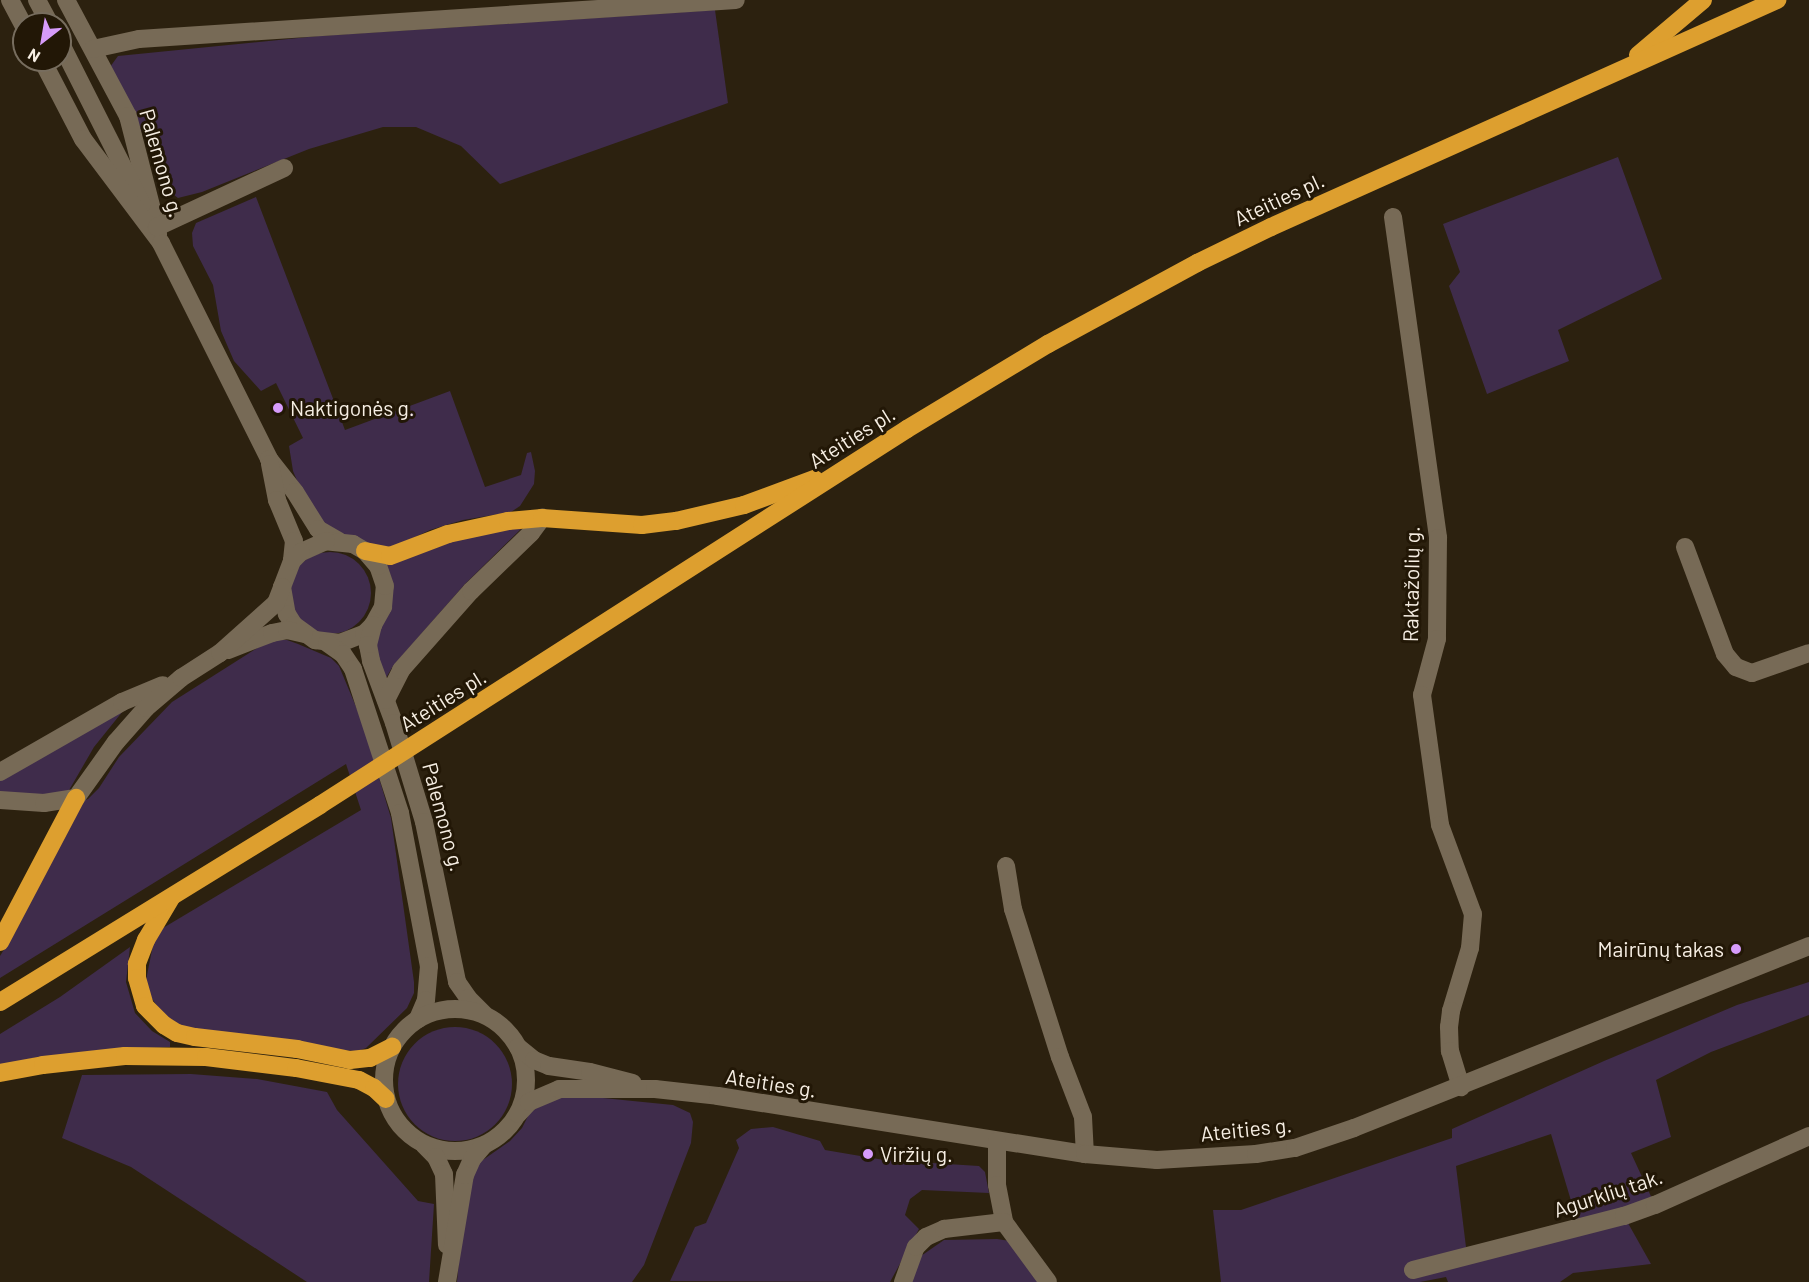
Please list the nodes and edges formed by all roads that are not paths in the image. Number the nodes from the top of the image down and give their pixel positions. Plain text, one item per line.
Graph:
1 (66, 0) edge
2 (736, 0) edge
3 (1703, 0) edge
4 (1777, 0) edge
5 (712, 1) edge
6 (93, 49) junction
7 (72, 65) edge
8 (1620, 70) junction
9 (48, 72) edge
10 (284, 168) dead end
11 (1393, 217) dead end
12 (159, 235) junction
13 (269, 459) junction
14 (844, 468) junction
15 (542, 518) junction
16 (339, 541) junction
17 (1685, 547) dead end
18 (365, 551) junction
19 (292, 561) junction
20 (282, 587) junction
21 (373, 625) junction
22 (304, 634) junction
23 (327, 643) junction
24 (220, 653) junction
25 (1809, 654) edge
26 (181, 678) junction
27 (386, 700) junction
28 (0, 771) edge
29 (76, 798) junction
30 (0, 800) edge
31 (1006, 866) dead end
32 (173, 896) junction
33 (0, 942) edge
34 (1809, 946) edge
35 (0, 1002) edge
36 (486, 1016) junction
37 (418, 1019) junction
38 (392, 1047) junction
39 (518, 1047) junction
40 (0, 1073) edge
41 (1461, 1087) junction
42 (655, 1089) junction
43 (386, 1099) junction
44 (518, 1114) junction
45 (1809, 1136) edge
46 (997, 1141) junction
47 (422, 1143) junction
48 (484, 1145) junction
49 (1085, 1154) junction
50 (1004, 1222) junction
51 (449, 1259) junction
52 (1413, 1270) dead end
53 (447, 1282) edge
54 (903, 1282) edge
55 (1048, 1282) edge

1 - 6 street, Palemono g.
2 - 5 street
3 - 8 highway
4 - 8 highway, Ateities pl.
5 - 6 street
6 - 12 street, Palemono g.
7 - 12 street
8 - 14 highway, Ateities pl.
9 - 12 street, Palemono g.
10 - 12 street
11 - 41 street, Raktažolių g.
12 - 13 street, Palemono g.
13 - 16 street, Palemono g.
13 - 19 street, Palemono g.
14 - 15 highway
14 - 32 highway, Ateities pl.
15 - 18 highway
15 - 27 street
16 - 18 street
16 - 19 street
17 - 25 street
18 - 21 street
19 - 20 street
20 - 22 street
20 - 24 street
21 - 23 street
21 - 27 street, Palemono g.
22 - 23 street
22 - 24 street
23 - 37 street, Palemono g.
24 - 26 street
26 - 28 street
26 - 29 street
27 - 36 street, Palemono g.
29 - 30 street
29 - 33 highway
31 - 49 street
32 - 35 highway, Ateities pl.
32 - 38 highway
34 - 41 street, Ateities g.
36 - 37 street
36 - 39 street
37 - 38 street
38 - 43 street
39 - 42 street, Ateities g.
39 - 44 street
40 - 43 highway
41 - 49 street, Ateities g.
42 - 44 street, Ateities g.
42 - 46 street, Ateities g.
43 - 47 street
44 - 48 street
45 - 52 street, Agurklių tak.
46 - 49 street, Ateities g.
46 - 50 street
47 - 48 street
47 - 51 street
48 - 51 street
50 - 54 street
50 - 55 street
51 - 53 street

